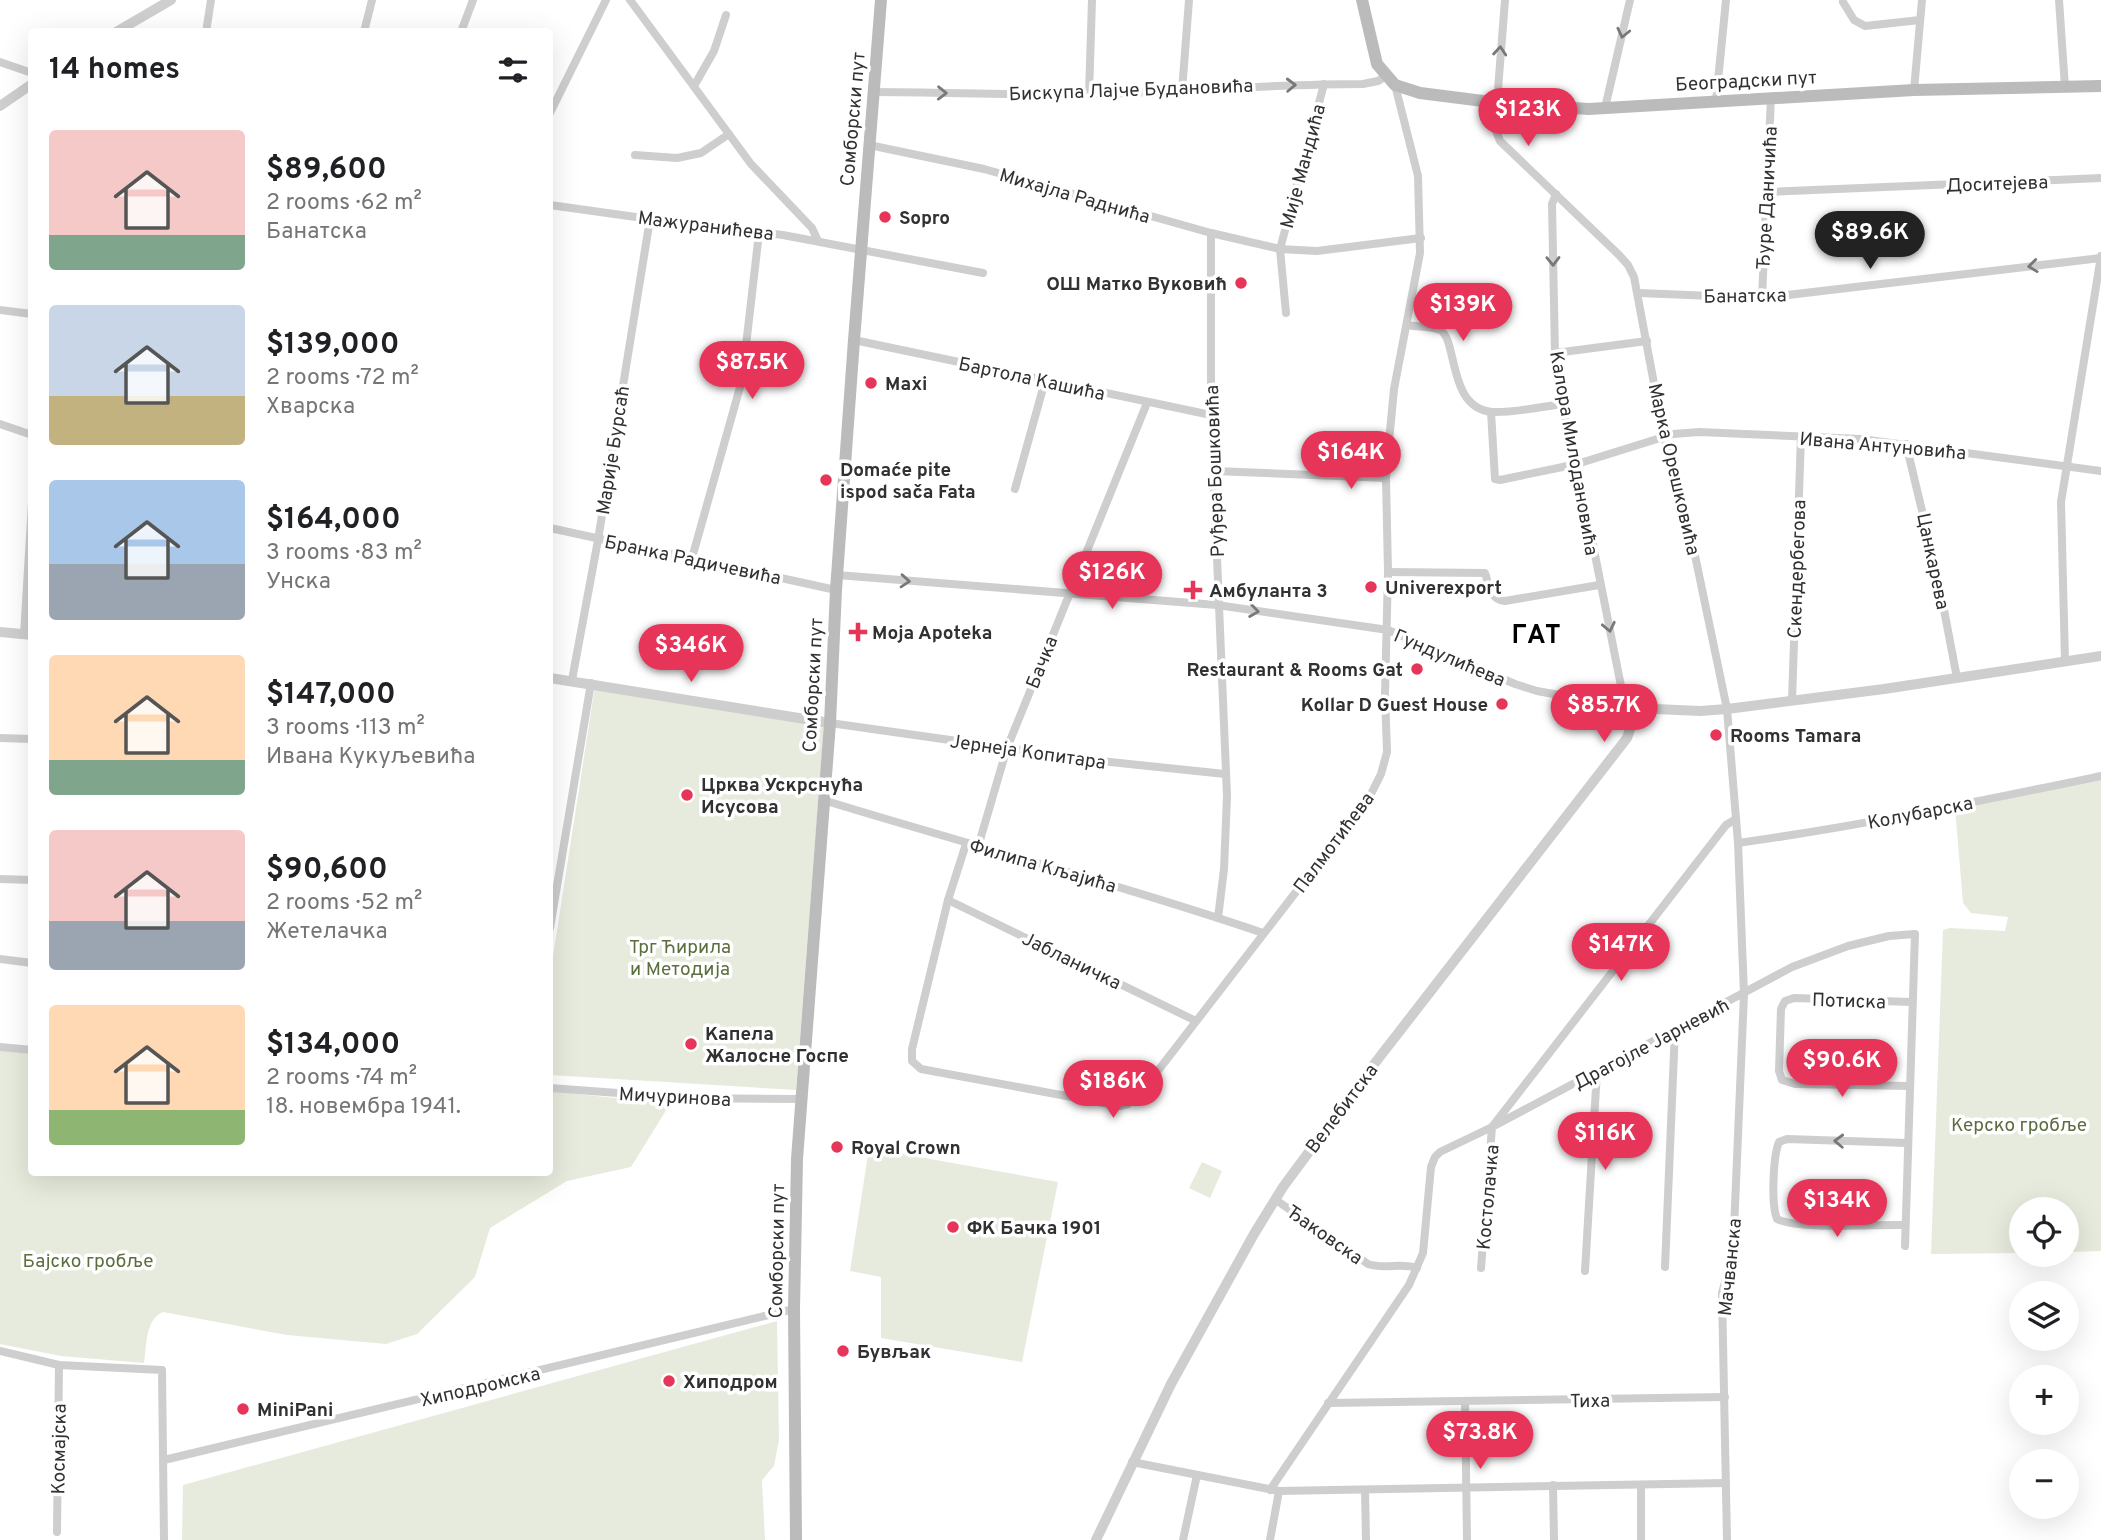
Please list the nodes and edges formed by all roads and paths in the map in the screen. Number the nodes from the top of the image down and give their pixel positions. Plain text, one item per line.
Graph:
1 (170, 0) edge
2 (211, 0) edge
3 (372, 0) edge
4 (473, 0) edge
5 (606, 0) edge
6 (631, 0) edge
7 (881, 0) edge
8 (1092, 0) edge
9 (1189, 0) edge
10 (1362, 0) edge
11 (1505, 0) edge
12 (1630, 0) edge
13 (1726, 0) edge
14 (1922, 0) edge
15 (2059, 0) edge
16 (1843, 2) dead end
17 (726, 15) dead end
18 (1920, 20) junction
19 (123, 28) edge
20 (207, 28) edge
21 (365, 28) edge
22 (462, 28) edge
23 (0, 62) edge
24 (28, 72) edge
25 (1390, 81) junction
26 (1324, 84) junction
27 (694, 86) junction
28 (2065, 86) junction
29 (2101, 86) edge
30 (28, 87) edge
31 (1914, 90) junction
32 (1182, 91) junction
33 (874, 92) junction
34 (1089, 94) junction
35 (1771, 97) junction
36 (1716, 101) junction
37 (1495, 103) junction
38 (0, 106) edge
39 (553, 107) edge
40 (1605, 108) junction
41 (729, 134) junction
42 (869, 145) junction
43 (635, 155) dead end
44 (2101, 178) edge
45 (1766, 192) junction
46 (1556, 194) junction
47 (553, 205) edge
48 (650, 219) junction
49 (759, 233) junction
50 (1211, 233) junction
51 (1420, 238) junction
52 (818, 241) junction
53 (862, 248) junction
54 (1280, 249) junction
55 (2101, 257) edge
56 (983, 273) dead end
57 (1639, 293) junction
58 (1762, 298) junction
59 (0, 310) edge
60 (1286, 313) dead end
61 (28, 314) edge
62 (1407, 325) junction
63 (854, 340) junction
64 (1647, 341) junction
65 (1555, 353) junction
66 (1045, 381) junction
67 (1147, 403) junction
68 (1562, 404) junction
69 (1490, 412) junction
70 (1211, 415) junction
71 (0, 424) edge
72 (28, 434) edge
73 (1801, 436) junction
74 (1664, 437) junction
75 (1906, 444) junction
76 (1577, 464) junction
77 (2067, 466) junction
78 (1214, 471) junction
79 (2101, 471) edge
80 (1386, 478) junction
81 (1014, 489) dead end
82 (553, 529) edge
83 (598, 540) junction
84 (692, 558) junction
85 (1388, 572) junction
86 (837, 575) junction
87 (1599, 585) junction
88 (836, 590) junction
89 (1069, 593) junction
90 (1217, 605) junction
91 (1388, 630) junction
92 (0, 632) edge
93 (28, 635) edge
94 (2101, 656) edge
95 (2065, 661) junction
96 (553, 678) edge
97 (1957, 678) junction
98 (572, 680) junction
99 (592, 683) junction
100 (1792, 701) junction
101 (1633, 708) junction
102 (1727, 709) junction
103 (830, 723) junction
104 (0, 737) edge
105 (28, 739) edge
106 (1007, 748) junction
107 (1225, 774) junction
108 (2101, 776) edge
109 (823, 800) junction
110 (1736, 819) junction
111 (1738, 843) junction
112 (966, 844) junction
113 (978, 847) junction
114 (554, 875) edge
115 (0, 879) edge
116 (28, 880) edge
117 (948, 900) junction
118 (1218, 918) junction
119 (1263, 933) junction
120 (0, 959) edge
121 (28, 962) edge
122 (1744, 994) junction
123 (1911, 1002) junction
124 (1196, 1021) junction
125 (1675, 1029) junction
126 (0, 1047) edge
127 (28, 1050) edge
128 (1597, 1071) junction
129 (1910, 1086) junction
130 (553, 1088) edge
131 (1517, 1094) junction
132 (800, 1099) junction
133 (1527, 1108) junction
134 (1492, 1127) junction
135 (1907, 1143) junction
136 (1276, 1200) junction
137 (1904, 1224) junction
138 (1905, 1246) dead end
139 (1665, 1267) dead end
140 (1417, 1268) junction
141 (1481, 1268) dead end
142 (1584, 1271) dead end
143 (794, 1309) junction
144 (0, 1351) edge
145 (60, 1365) junction
146 (1725, 1398) junction
147 (1465, 1401) junction
148 (1328, 1403) junction
149 (164, 1460) junction
150 (1132, 1462) junction
151 (1197, 1475) junction
152 (1727, 1483) junction
153 (1553, 1485) junction
154 (1641, 1485) junction
155 (1466, 1487) junction
156 (1365, 1489) junction
157 (1274, 1490) junction
158 (57, 1532) dead end
159 (164, 1540) edge
160 (796, 1540) edge
161 (1096, 1540) edge
162 (1183, 1540) edge
163 (1270, 1540) edge
164 (1366, 1540) edge
165 (1467, 1540) edge
166 (1554, 1540) edge
167 (1641, 1540) edge
168 (1727, 1540) edge

1 - 19 street
2 - 20 street
3 - 21 street
4 - 22 street
5 - 39 street
6 - 27 street
7 - 33 main road, Сомборски пут
8 - 34 street
9 - 32 street
10 - 25 main road
37 -> 11 street, Марка Орешковића
12 -> 40 street
13 - 36 street
14 - 18 street
15 - 28 street
16 - 18 street
17 - 27 street
18 - 31 street
23 - 24 street
25 - 26 street, Бискупа Лајче Будановића
25 - 37 main road, Београдски пут
25 - 51 street, Палмотићева
32 -> 26 street, Бискупа Лајче Будановића
26 - 54 street, Мије Мандића
27 - 41 street
28 - 29 main road, Београдски пут
28 - 31 main road, Београдски пут
30 - 38 street
31 - 35 main road, Београдски пут
32 - 34 street, Бискупа Лајче Будановића
33 -> 34 street, Бискупа Лајче Будановића
33 - 42 main road, Сомборски пут
35 - 36 main road, Београдски пут
35 - 45 street, Ђуре Даничића
36 - 40 main road, Београдски пут
37 - 40 main road, Београдски пут
37 - 46 street, Марка Орешковића
41 - 43 street
41 - 52 street
42 - 50 street, Михајла Раднића
42 - 53 main road, Сомборски пут
44 - 45 street, Доситејева
45 - 58 street, Ђуре Даничића
46 - 57 street, Марка Орешковића
46 -> 65 street, Калора Милодановића
47 - 48 street, Мажуранићева
48 - 49 street, Мажуранићева
48 - 83 street, Марије Бурсаћ
49 - 52 street, Мажуранићева
49 - 84 street
50 - 54 street, Михајла Раднића
50 - 70 street, Руђера Бошковића
51 - 54 street, Михајла Раднића
51 - 62 street, Палмотићева
52 - 53 street, Мажуранићева
53 - 56 street, Мажуранићева
53 - 63 main road, Сомборски пут
54 - 60 street
55 -> 58 street, Банатска
55 - 77 street
57 - 58 street, Банатска
57 - 64 street, Марка Орешковића
59 - 61 street
62 - 69 street
62 - 80 street, Палмотићева
63 - 66 street, Бартола Кашића
63 - 86 main road, Сомборски пут
64 - 65 street
64 - 74 street, Марка Орешковића
65 - 68 street, Калора Милодановића
66 - 67 street, Бартола Кашића
66 - 81 street
67 - 70 street, Бартола Кашића
67 - 89 street, Бачка
68 - 69 street
68 - 76 street, Калора Милодановића
69 - 76 street, Ивана Антуновића
70 - 78 street, Руђера Бошковића
71 - 72 street
73 - 74 street, Ивана Антуновића
73 - 75 street, Ивана Антуновића
73 - 100 street, Скендербегова
74 - 76 street, Ивана Антуновића
74 - 102 street, Марка Орешковића
75 - 77 street, Ивана Антуновића
75 - 97 street, Цанкарева
76 - 87 street, Калора Милодановића
77 - 79 street, Ивана Антуновића
77 - 95 street
78 - 80 street
78 - 90 street, Руђера Бошковића
80 - 85 street, Палмотићева
82 - 83 street, Бранка Радичевића
83 - 84 street, Бранка Радичевића
83 - 98 street, Марије Бурсаћ
84 - 88 street, Бранка Радичевића
85 - 87 street
85 - 91 street, Палмотићева
86 - 88 main road, Сомборски пут
86 -> 89 street, Гундулићева
87 -> 101 street, Калора Милодановића
88 - 103 main road, Сомборски пут
89 - 90 street, Гундулићева
89 - 106 street, Бачка
90 -> 91 street, Гундулићева
90 - 107 street, Руђера Бошковића
91 - 101 street, Гундулићева
91 - 119 street, Палмотићева
92 - 93 street
94 - 95 street, Гундулићева
95 - 97 street, Гундулићева
96 - 98 street
97 - 100 street, Гундулићева
98 - 99 street
99 - 103 street
99 - 114 street
100 - 102 street, Гундулићева
101 - 102 street, Гундулићева
101 - 136 street, Велебитска
102 - 110 street, Марка Орешковића
103 - 106 street, Јернеја Копитара
103 - 109 main road, Сомборски пут
104 - 105 street
106 - 107 street, Јернеја Копитара
106 - 113 street, Бачка
107 - 118 street, Руђера Бошковића
108 - 111 street, Колубарска
109 - 112 street, Филипа Кљајића
109 - 132 main road, Сомборски пут
110 - 111 street, Марка Орешковића
110 - 131 street
111 - 122 street, Марка Орешковића
112 - 113 street, Филипа Кљајића
112 - 117 street
113 - 118 street, Филипа Кљајића
115 - 116 street
117 - 124 street, Јабланичка
117 - 124 street, Палмотићева
118 - 119 street, Филипа Кљајића
119 - 124 street, Палмотићева
120 - 121 street
122 - 123 street, Драгојле Јарневић
122 - 125 street, Драгојле Јарневић
122 - 146 street, Мачванска
123 - 129 street
123 - 129 street, Потиска
125 - 128 street, Драгојле Јарневић
125 - 139 street
126 - 127 street
128 - 133 street, Драгојле Јарневић
128 - 142 street
129 - 135 street
130 - 132 street, Мичуринова
131 - 133 street
131 - 134 street
132 - 143 main road, Сомборски пут
133 - 134 street, Драгојле Јарневић
134 - 140 street, Драгојле Јарневић
134 - 141 street, Костолачка
135 - 137 street
135 -> 137 street
136 - 140 street, Ђаковска
136 - 150 street, Велебитска
137 - 138 street
140 - 148 street, Драгојле Јарневић
143 - 149 street, Хиподромска
143 - 160 main road, Сомборски пут
144 - 145 street
145 - 149 street
145 - 158 street, Космајска
146 - 147 street, Тиха
146 - 152 street, Мачванска
147 - 148 street, Тиха
147 - 155 street
148 - 157 street, Драгојле Јарневић
149 - 159 street
150 - 151 street
150 - 161 street, Велебитска
151 - 157 street
151 - 162 street
152 - 154 street
152 - 168 street, Мачванска
153 - 154 street
153 - 155 street
153 - 166 street
154 - 167 street
155 - 156 street
155 - 165 street
156 - 157 street
156 - 164 street
157 - 163 street

